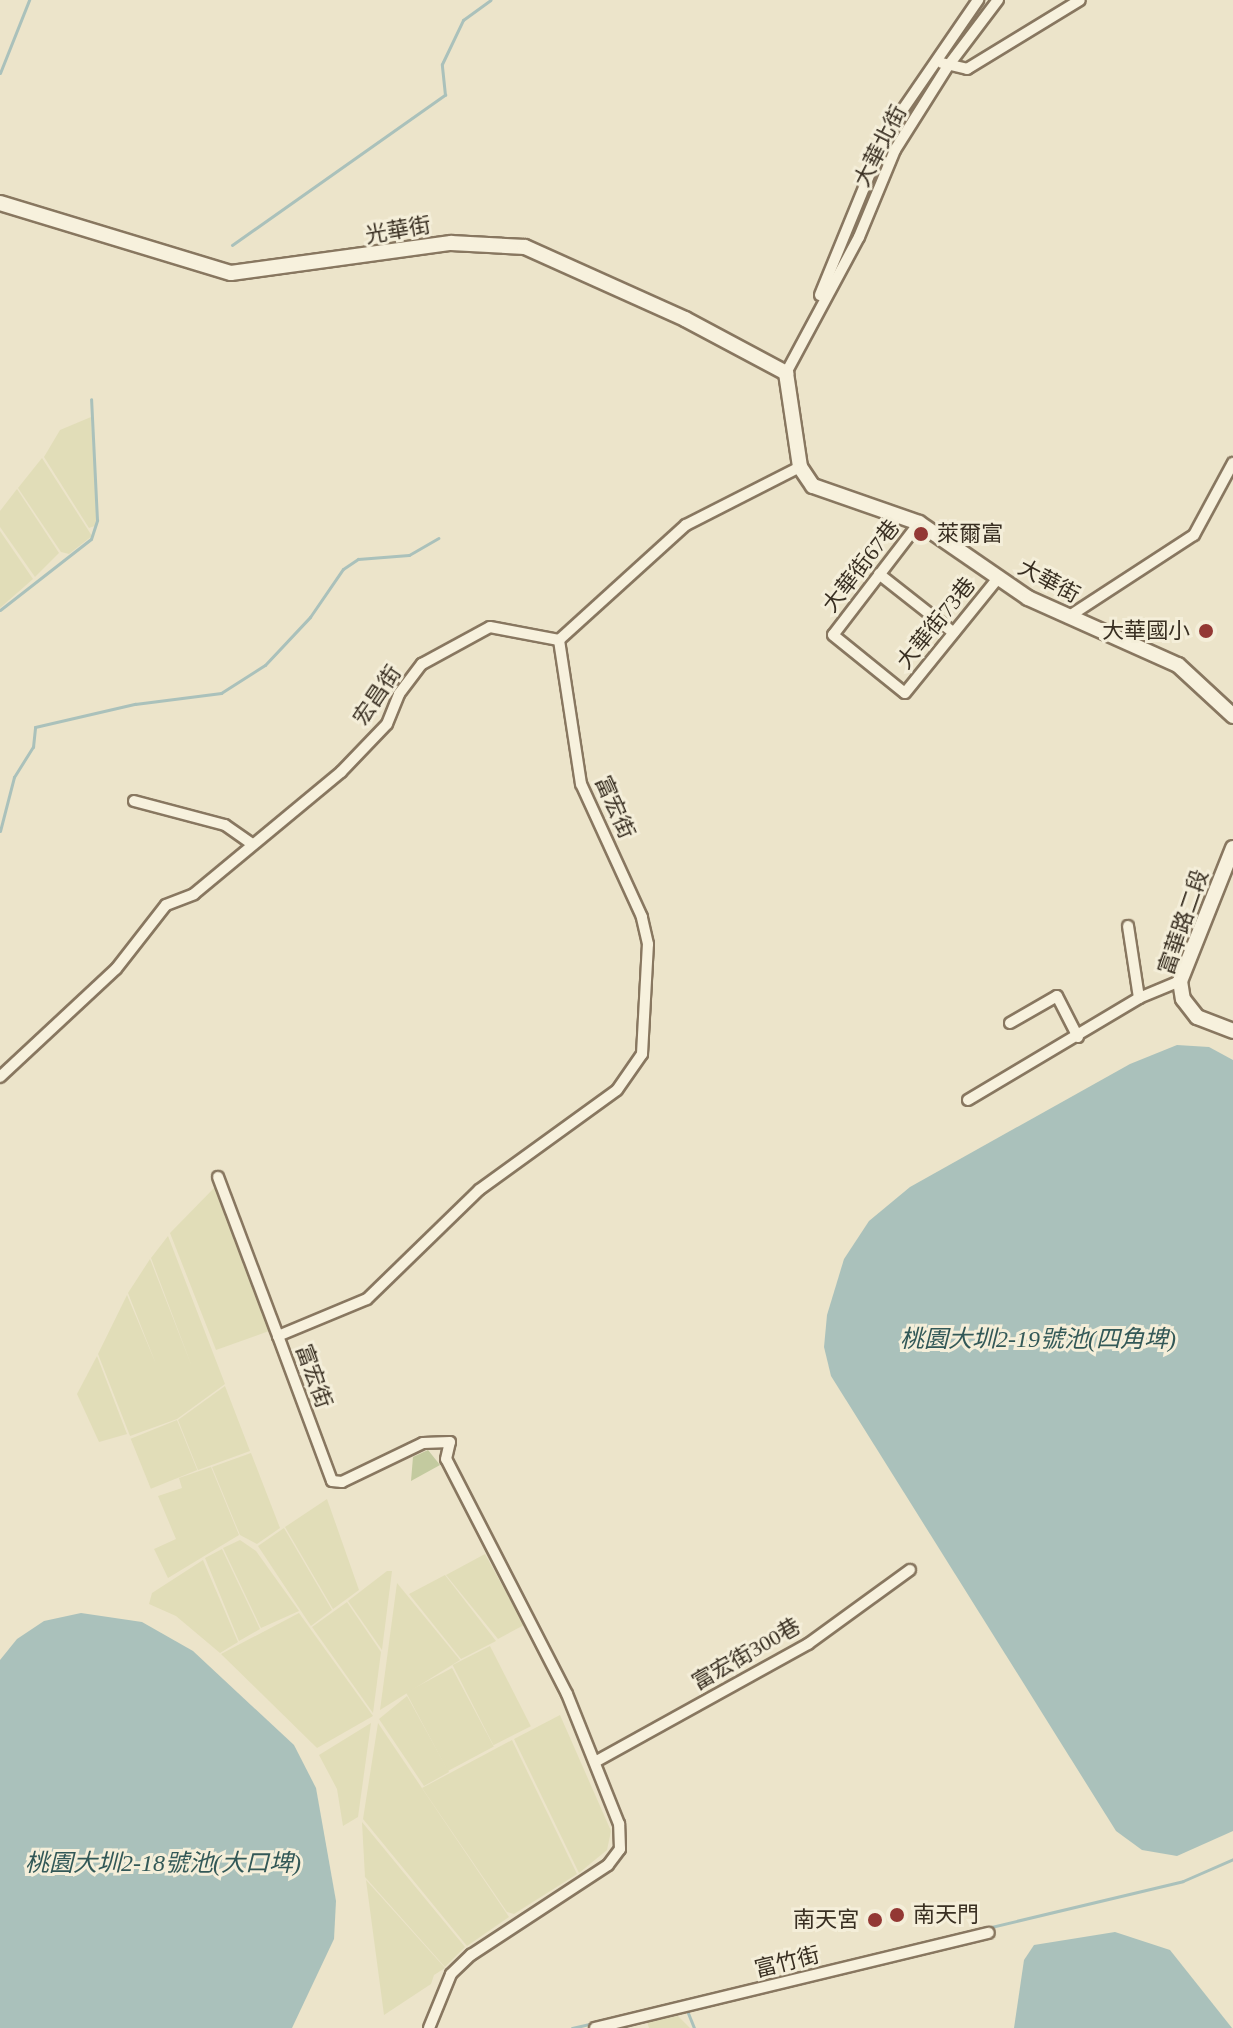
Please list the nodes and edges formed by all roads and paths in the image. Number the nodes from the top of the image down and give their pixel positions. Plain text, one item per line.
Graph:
1 (978, 0) edge
2 (998, 0) edge
3 (1080, 0) edge
4 (937, 60) junction
5 (948, 66) junction
6 (0, 203) edge
7 (812, 320) junction
8 (786, 373) junction
9 (1233, 463) edge
10 (800, 467) junction
11 (919, 523) junction
12 (879, 574) junction
13 (998, 578) junction
14 (1068, 617) junction
15 (954, 633) junction
16 (559, 640) junction
17 (905, 693) joint
18 (1233, 716) edge
19 (134, 801) dead end
20 (251, 843) junction
21 (1233, 848) edge
22 (1128, 926) dead end
23 (1180, 981) junction
24 (1139, 998) junction
25 (1010, 1023) dead end
26 (1233, 1031) edge
27 (1078, 1037) junction
28 (0, 1077) edge
29 (968, 1100) dead end
30 (218, 1177) dead end
31 (278, 1336) junction
32 (910, 1570) dead end
33 (595, 1762) junction
34 (989, 1933) dead end
35 (429, 2028) edge
36 (595, 2028) edge

1 - 4 street, 大華北街
2 - 5 street, 大華北街
3 - 5 street
4 - 5 street
4 - 7 street, 大華北街
5 - 7 street, 大華北街
6 - 8 street, 光華街
7 - 8 street, 大華北街
8 - 10 street
9 - 14 street
10 - 11 street, 大華街
10 - 16 street
11 - 12 street, 大華街67巷
11 - 13 street, 大華街
12 - 15 street
12 - 17 street, 大華街67巷
13 - 14 street, 大華街
13 - 15 street, 大華街73巷
14 - 18 street, 大華街
15 - 17 street, 大華街73巷
16 - 20 street, 宏昌街
16 - 31 street, 富宏街
19 - 20 street
20 - 28 street, 宏昌街
21 - 23 street, 富華路二段
22 - 24 street
23 - 24 street
23 - 26 street, 富華路二段
24 - 27 street
25 - 27 street
27 - 29 street
30 - 31 street
31 - 33 street, 富宏街
32 - 33 street, 富宏街300巷
33 - 35 street, 富宏街
34 - 36 street, 富竹街

